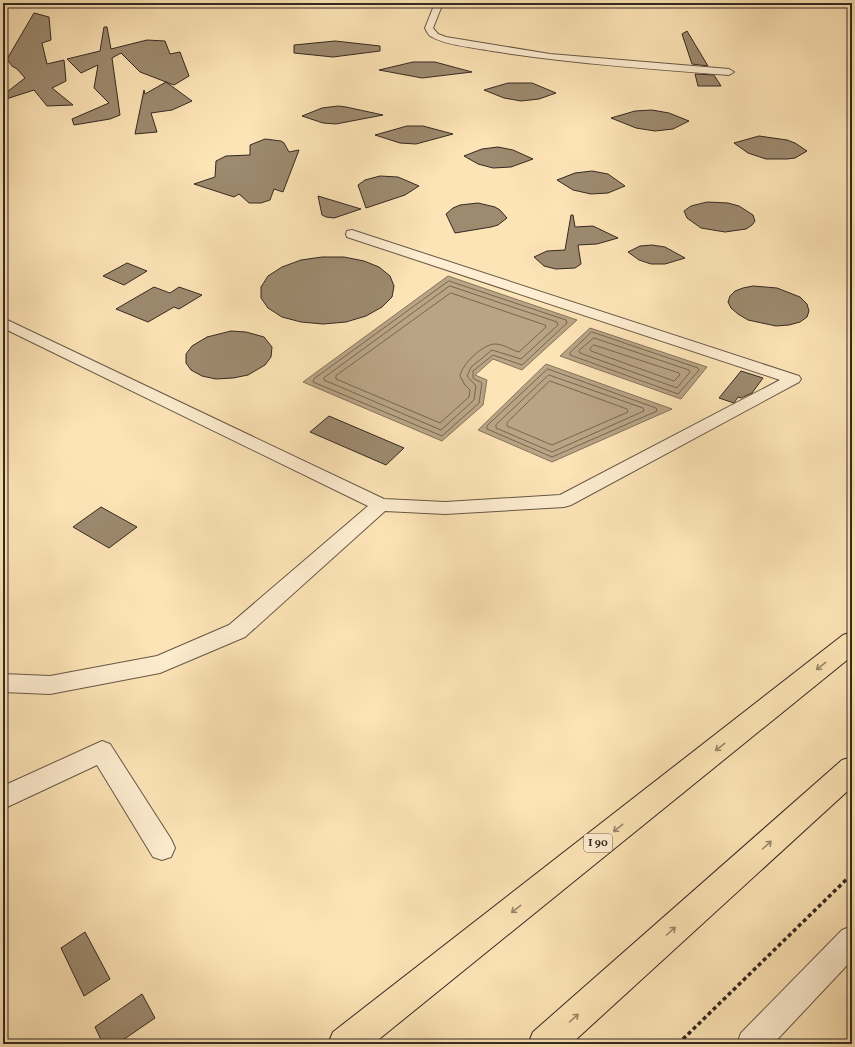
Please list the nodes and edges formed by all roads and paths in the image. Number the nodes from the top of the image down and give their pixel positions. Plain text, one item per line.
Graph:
1 (439, 3) edge
2 (729, 72) dead end
3 (352, 234) dead end
4 (3, 322) edge
5 (381, 505) junction
6 (852, 642) edge
7 (3, 682) edge
8 (852, 769) edge
9 (3, 798) edge
10 (162, 848) dead end
11 (852, 874) edge
12 (852, 940) edge
13 (345, 1044) edge
14 (545, 1044) edge
15 (678, 1044) edge
16 (752, 1044) edge

1 - 2 street
3 - 5 street
4 - 5 street
5 - 7 street
6 -> 13 highway, I 90
14 -> 8 highway
9 - 10 street
11 - 15 path
12 - 16 street

